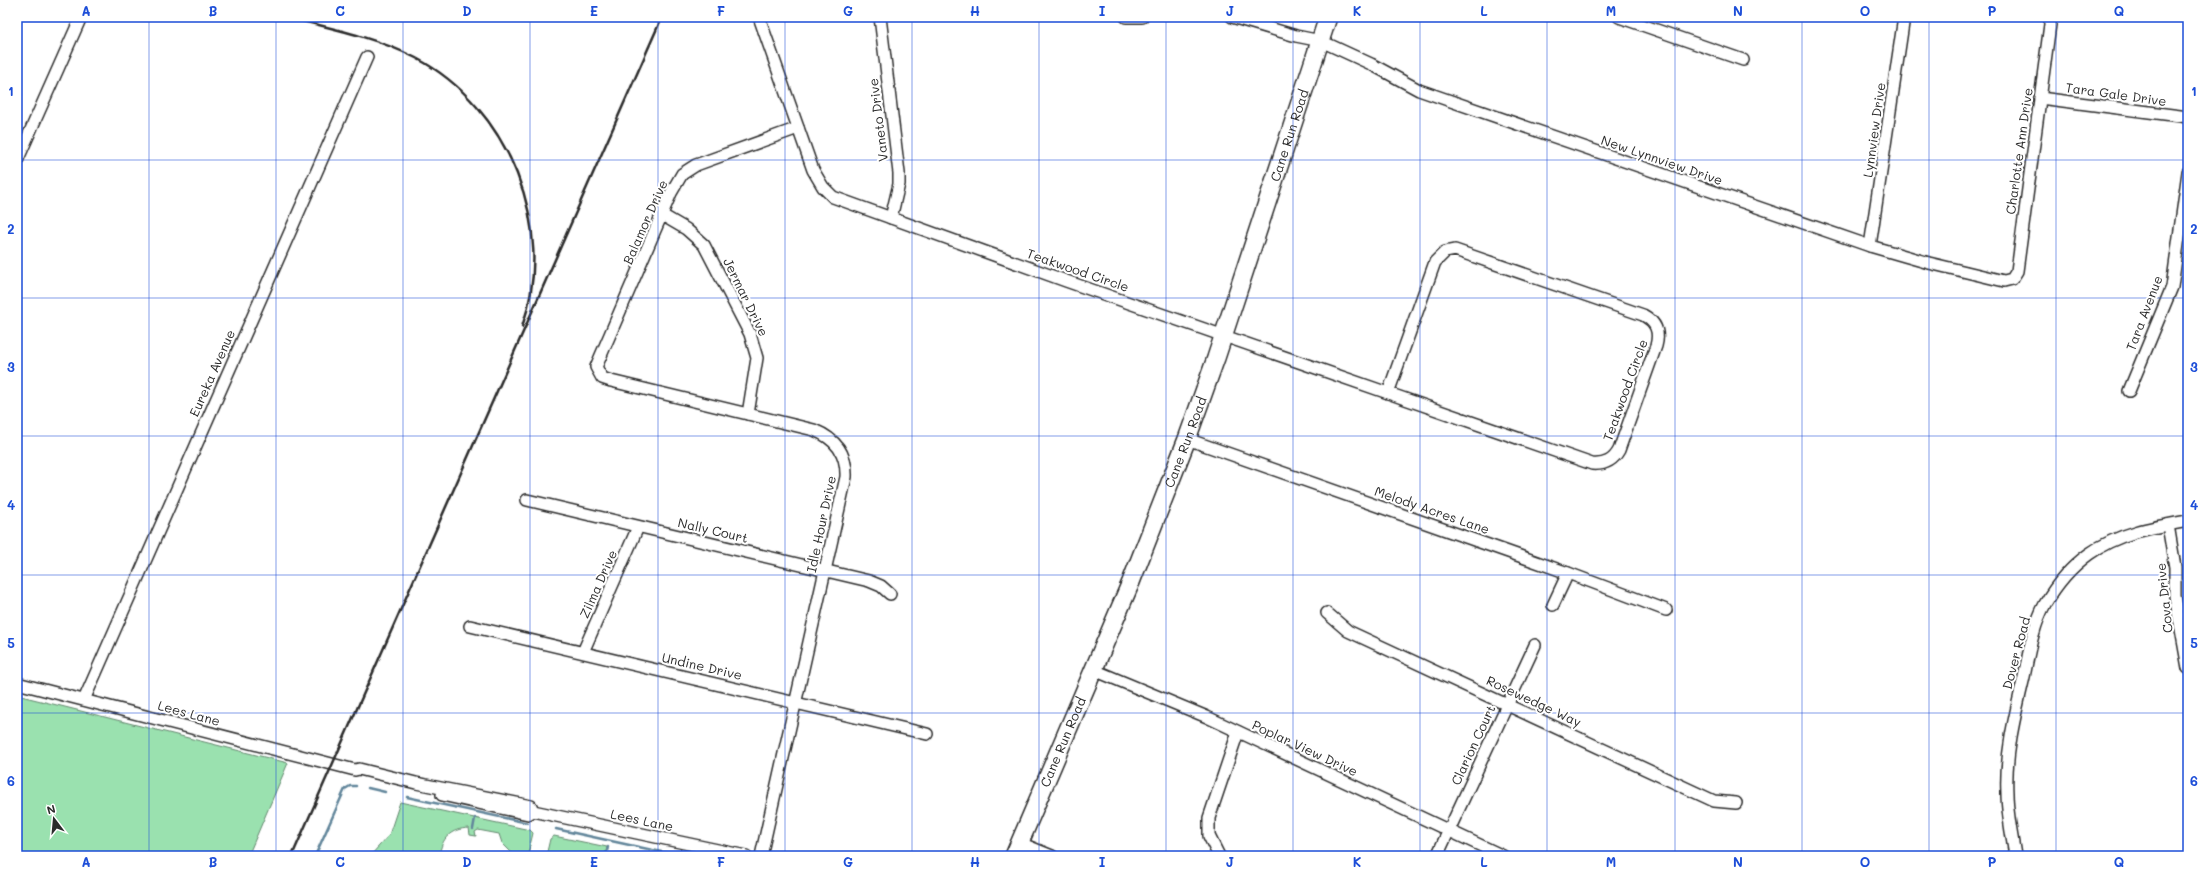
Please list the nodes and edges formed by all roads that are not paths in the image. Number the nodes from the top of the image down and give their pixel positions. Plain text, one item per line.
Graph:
1 (81, 17) edge
2 (759, 17) edge
3 (880, 17) edge
4 (1126, 17) edge
5 (1142, 17) edge
6 (1232, 17) edge
7 (1328, 17) edge
8 (1619, 17) edge
9 (1904, 17) edge
10 (2051, 17) edge
11 (1320, 41) junction
12 (367, 57) dead end
13 (1743, 60) dead end
14 (2040, 98) junction
15 (2188, 117) edge
16 (798, 128) junction
17 (17, 161) edge
18 (2188, 172) edge
19 (662, 215) junction
20 (891, 218) junction
21 (1870, 246) junction
22 (2004, 280) joint
23 (1223, 336) junction
24 (599, 374) joint
25 (2129, 391) dead end
26 (1388, 393) junction
27 (748, 414) junction
28 (1187, 440) junction
29 (527, 500) dead end
30 (2188, 521) edge
31 (2168, 524) junction
32 (638, 527) junction
33 (826, 570) junction
34 (1568, 573) junction
35 (890, 594) dead end
36 (1553, 605) dead end
37 (1666, 610) dead end
38 (1327, 613) dead end
39 (470, 626) dead end
40 (1535, 645) dead end
41 (583, 652) junction
42 (2188, 668) edge
43 (1094, 670) junction
44 (17, 683) edge
45 (84, 700) junction
46 (796, 702) junction
47 (1507, 704) junction
48 (1238, 732) junction
49 (927, 734) dead end
50 (1736, 803) dead end
51 (1448, 831) junction
52 (1017, 849) edge
53 (746, 856) edge
54 (761, 856) edge
55 (1052, 856) edge
56 (1219, 856) edge
57 (1437, 856) edge
58 (1503, 856) edge
59 (2015, 856) edge

1 - 17 street
2 - 16 street, Teakwood Circle
3 - 20 street, Vaneto Drive
4 - 5 street
6 - 11 street, New Lynnview Drive
7 - 11 highway, Cane Run Road
8 - 13 street
9 - 21 street, Lynnview Drive
10 - 14 street, Charlotte Ann Drive
11 - 21 street, New Lynnview Drive
11 - 23 highway, Cane Run Road
12 - 45 street, Eureka Avenue
14 - 15 street, Tara Gale Drive
14 - 22 street, Charlotte Ann Drive
16 - 19 street, Balamor Drive
16 - 20 street, Teakwood Circle
18 - 25 street, Tara Avenue
19 - 24 street, Balamor Drive
19 - 27 street, Jermar Drive
20 - 23 street, Teakwood Circle
21 - 22 street, New Lynnview Drive
23 - 26 street, Teakwood Circle
23 - 28 highway, Cane Run Road
24 - 27 street, Idle Hour Drive
26 - 26 street, Teakwood Circle
27 - 33 street, Idle Hour Drive
28 - 34 street, Melody Acres Lane
28 - 43 highway, Cane Run Road
29 - 32 street, Nally Court
30 - 31 street, Dover Road
31 - 42 street, Cova Drive
31 - 59 street, Dover Road
32 - 33 street, Nally Court
32 - 41 street, Zilma Drive
33 - 35 street, Nally Court
33 - 46 street, Idle Hour Drive
34 - 36 street
34 - 37 street, Melody Acres Lane
38 - 47 street, Rosewedge Way
39 - 41 street, Undine Drive
40 - 47 street, Clarion Court
41 - 46 street, Undine Drive
43 - 48 street, Poplar View Drive
43 - 52 highway, Cane Run Road
44 - 45 street, Lees Lane
45 - 53 street, Lees Lane
46 - 49 street, Undine Drive
46 - 54 street, Idle Hour Drive
47 - 50 street, Rosewedge Way
47 - 51 street, Clarion Court
48 - 51 street, Poplar View Drive
48 - 56 street
51 - 57 street, Clarion Court
51 - 58 street, Poplar View Drive
52 - 55 street

